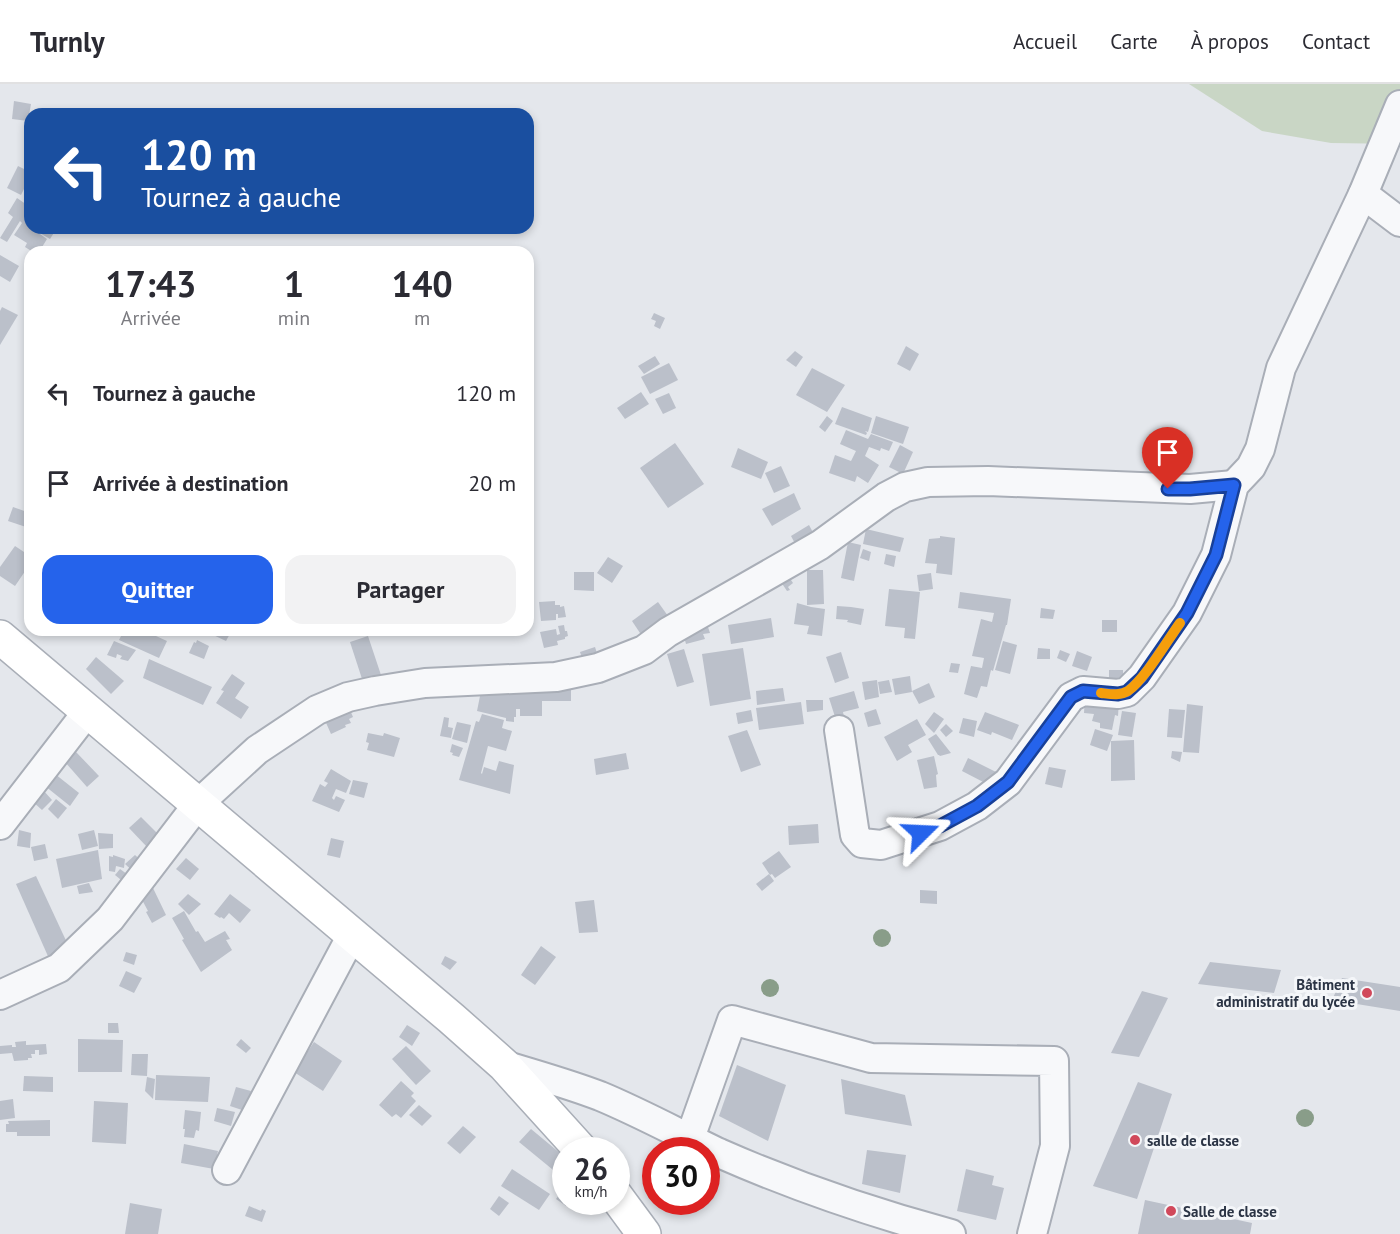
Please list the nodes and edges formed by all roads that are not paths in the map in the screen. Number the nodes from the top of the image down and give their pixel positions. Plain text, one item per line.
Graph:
1 (1400, 105) edge
2 (1363, 194) junction
3 (1400, 222) edge
4 (1234, 485) junction
5 (0, 637) edge
6 (88, 711) junction
7 (839, 730) dead end
8 (198, 804) junction
9 (0, 825) edge
10 (352, 935) junction
11 (0, 995) edge
12 (504, 1065) junction
13 (569, 1137) edge
14 (688, 1137) edge
15 (690, 1137) edge
16 (720, 1153) edge
17 (227, 1170) dead end
18 (630, 1215) edge
19 (644, 1234) edge
20 (951, 1234) edge
21 (1032, 1234) edge

1 - 2 street
2 - 3 street
2 - 4 street
4 - 7 street
4 - 8 street
5 - 6 street
6 - 8 street
6 - 9 street
8 - 10 street
8 - 11 street
10 - 12 street
10 - 17 street
12 - 13 street
12 - 14 street
15 - 21 street
16 - 20 street
18 - 19 street

